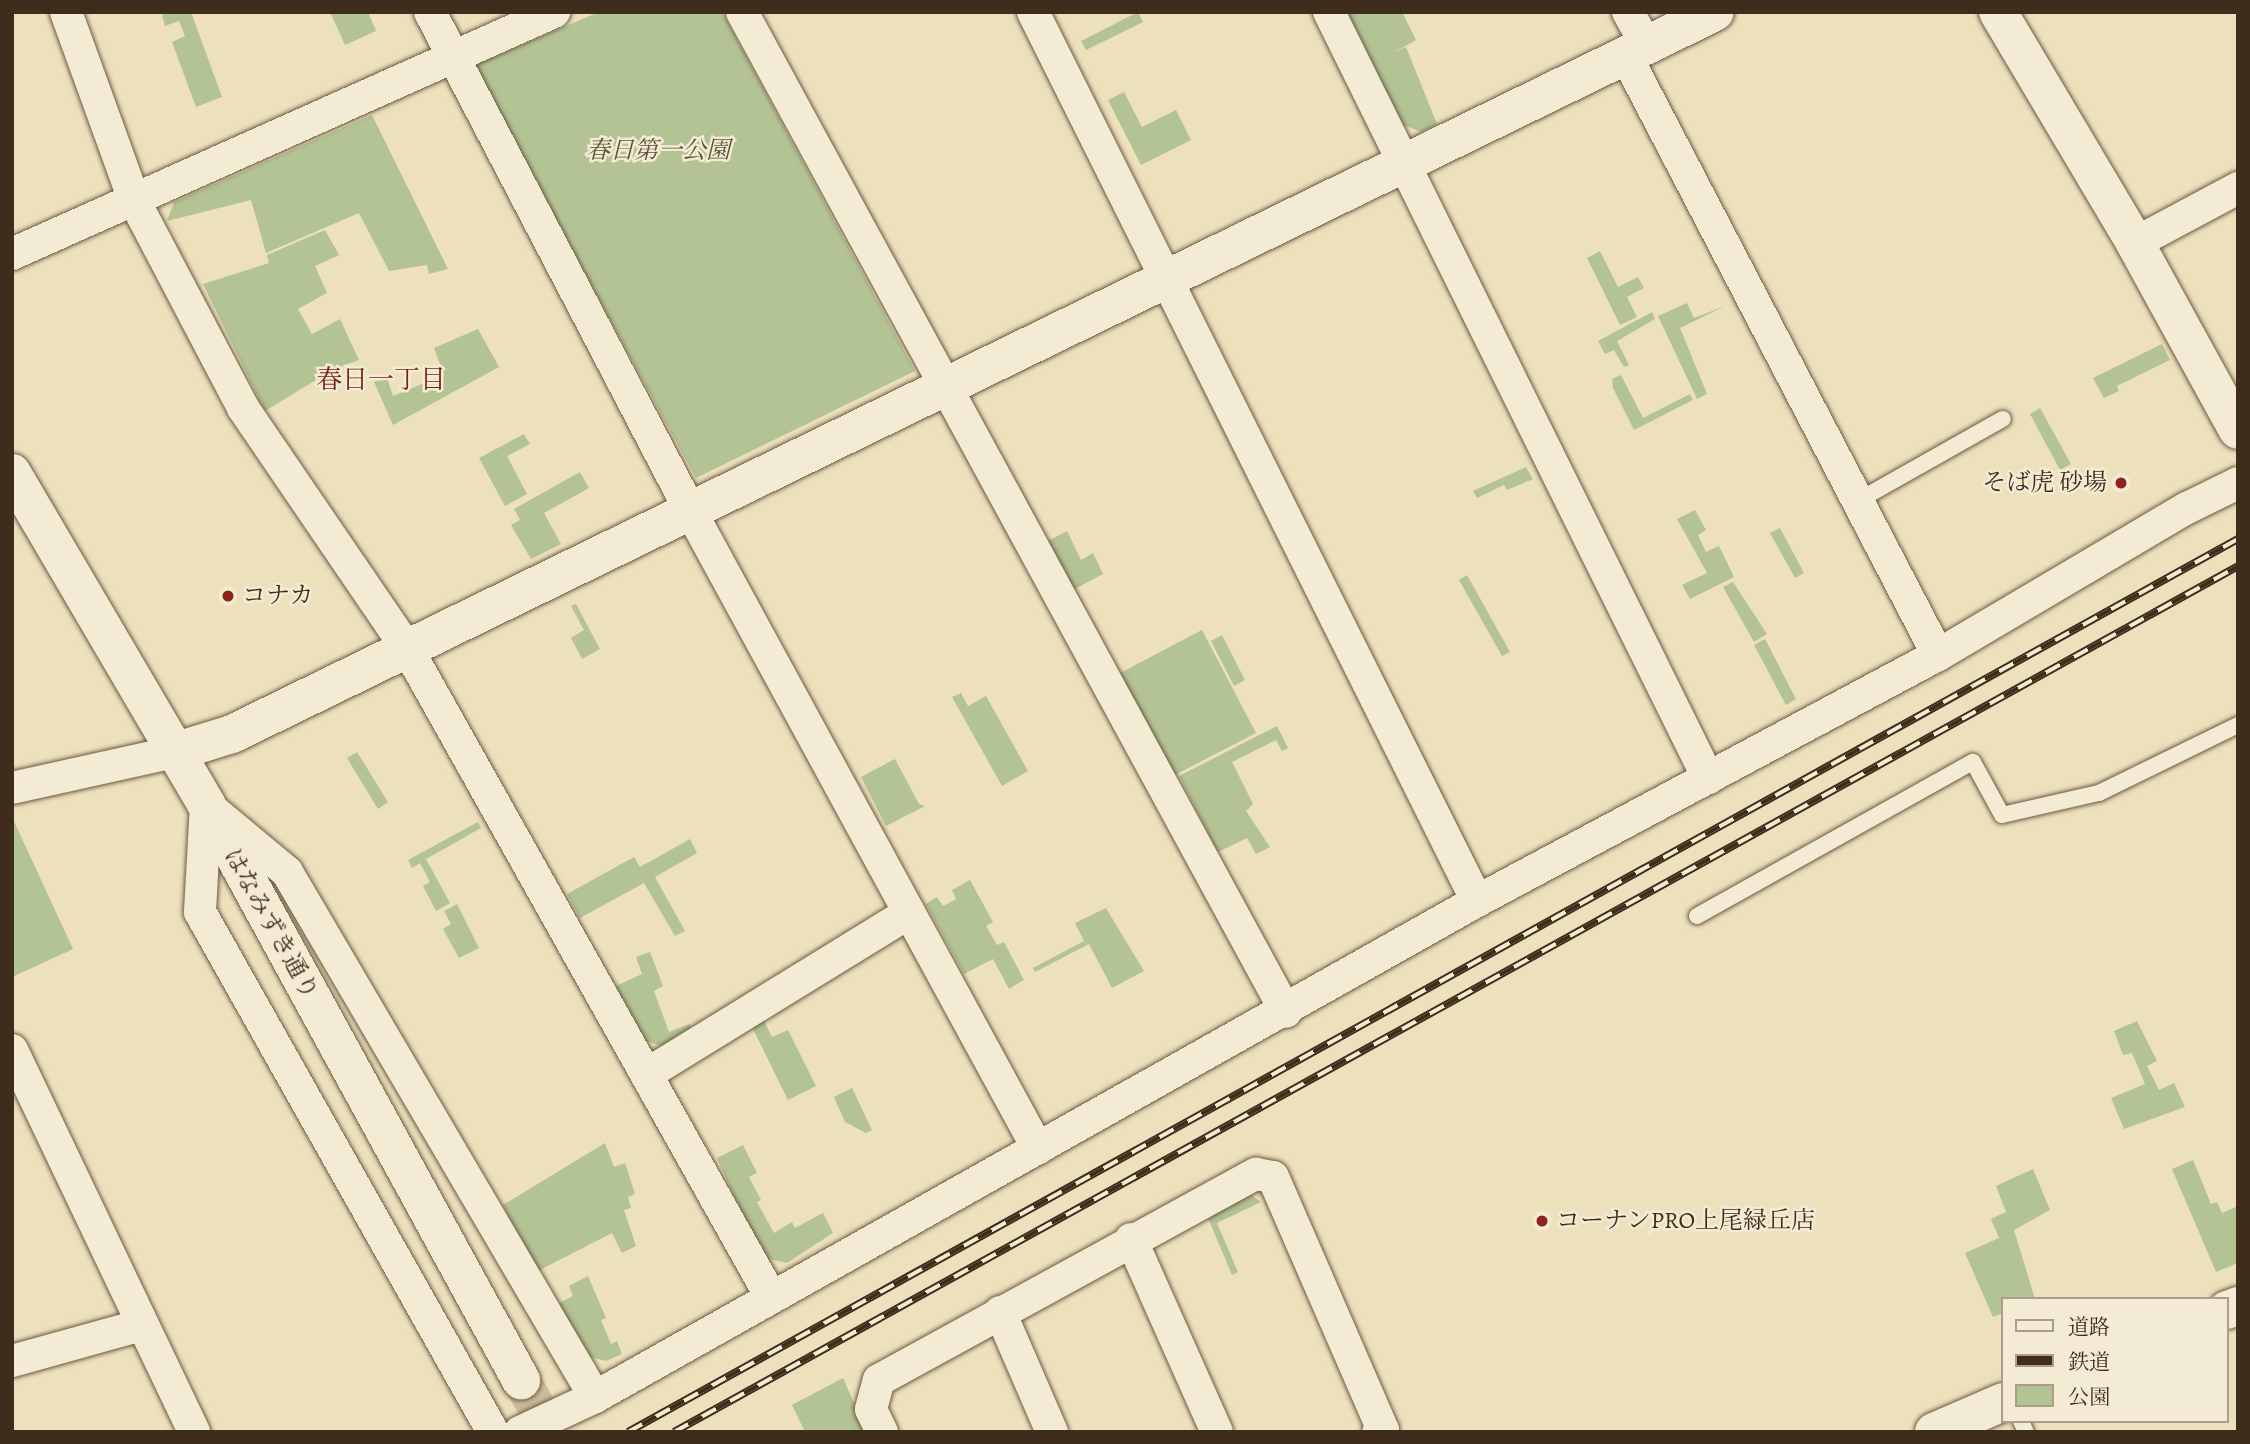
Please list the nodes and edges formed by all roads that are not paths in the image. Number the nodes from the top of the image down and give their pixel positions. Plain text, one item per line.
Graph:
1 (66, 12) edge
2 (430, 12) edge
3 (554, 12) edge
4 (742, 12) edge
5 (1033, 12) edge
6 (1329, 12) edge
7 (1628, 12) edge
8 (1715, 12) edge
9 (1998, 12) edge
10 (1636, 51) junction
11 (453, 55) junction
12 (1404, 163) junction
13 (2238, 188) edge
14 (134, 200) junction
15 (2135, 243) junction
16 (12, 254) edge
17 (1166, 280) junction
18 (942, 386) junction
19 (2003, 419) dead end
20 (2238, 430) edge
21 (12, 473) edge
22 (2238, 483) edge
23 (1859, 500) junction
24 (691, 512) junction
25 (407, 648) junction
26 (1938, 655) junction
27 (2238, 725) edge
28 (174, 752) junction
29 (1708, 778) junction
30 (12, 788) edge
31 (206, 804) junction
32 (1477, 901) junction
33 (909, 913) junction
34 (1697, 916) dead end
35 (1286, 1012) junction
36 (12, 1050) edge
37 (647, 1074) junction
38 (1038, 1149) junction
39 (1131, 1239) junction
40 (771, 1297) junction
41 (1000, 1312) junction
42 (142, 1325) junction
43 (12, 1361) edge
44 (521, 1380) tunnel mouth
45 (596, 1396) junction
46 (2002, 1402) edge
47 (194, 1432) edge
48 (493, 1432) edge
49 (520, 1432) edge
50 (882, 1432) edge
51 (1052, 1432) edge
52 (1217, 1432) edge
53 (1378, 1432) edge
54 (1934, 1432) edge

1 - 14 street
2 - 11 street
3 - 11 street
4 - 18 street
5 - 17 street
6 - 12 street
7 - 10 street
8 - 10 street
9 - 15 street
10 - 12 street
10 - 23 street
11 - 14 street
11 - 24 street
12 - 17 street
12 - 29 street
13 - 15 street
14 - 16 street
14 - 25 street
15 - 20 street
17 - 18 street
17 - 32 street
18 - 24 street
18 - 35 street
19 - 23 lane
21 - 28 street, はなみずき通り
22 - 26 street
23 - 26 street
24 - 25 street
24 - 33 street
25 - 28 street
25 - 37 street
26 - 29 street
27 - 34 lane
28 - 30 street
28 - 31 street, はなみずき通り
29 - 32 street
31 - 44 street, はなみずき通り
31 - 45 street
31 - 48 street
32 - 35 street
33 - 37 street
33 - 38 street
35 - 38 street
36 - 42 street
37 - 40 street
38 - 40 street
39 - 41 street
39 - 52 street
39 - 53 street
40 - 45 street
41 - 50 street
41 - 51 street
42 - 43 street
42 - 47 street
45 - 49 street
46 - 54 street

